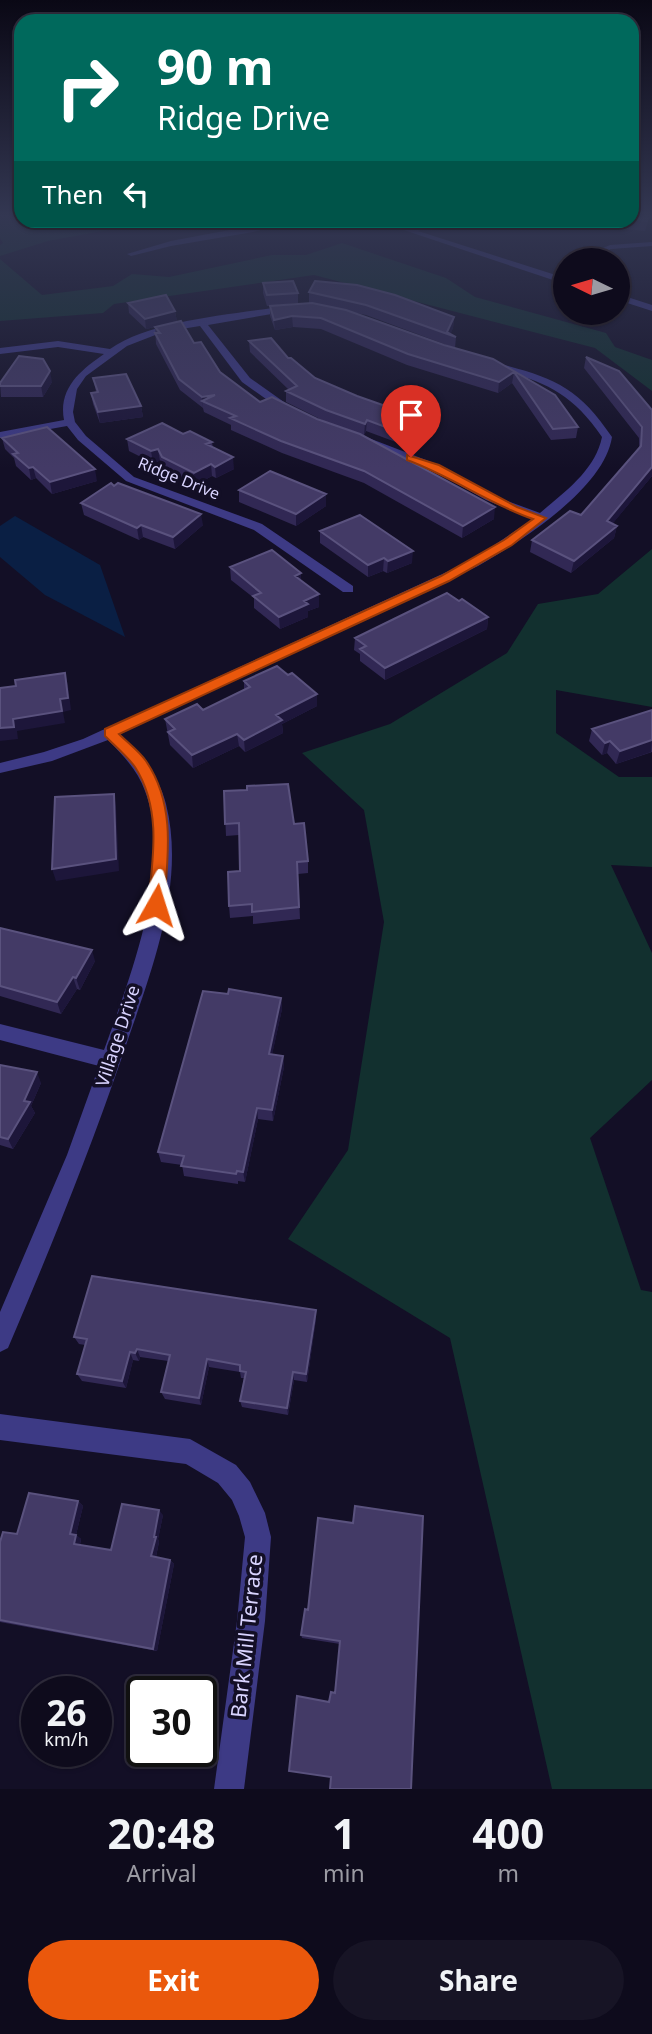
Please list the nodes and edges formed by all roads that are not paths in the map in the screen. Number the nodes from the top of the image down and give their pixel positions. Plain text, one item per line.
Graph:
1 (630, 302) edge
2 (304, 308) edge
3 (652, 308) edge
4 (202, 323) junction
5 (0, 351) edge
6 (110, 352) junction
7 (487, 363) edge
8 (301, 416) edge
9 (70, 422) junction
10 (348, 434) edge
11 (0, 435) edge
12 (541, 518) junction
13 (348, 589) dead end
14 (110, 733) junction
15 (0, 768) edge
16 (0, 1032) edge
17 (110, 1060) junction
18 (0, 1340) edge
19 (0, 1427) edge
20 (229, 1789) edge

1 - 3 street
2 - 4 street
4 - 6 street
4 - 8 street
5 - 6 street
6 - 9 street
7 - 12 street
9 - 11 street
9 - 13 street, Ridge Drive
10 - 12 street
12 - 14 street
14 - 15 street
14 - 17 street, Village Drive
16 - 17 street
17 - 18 street, Village Drive
19 - 20 street, Bark Mill Terrace

